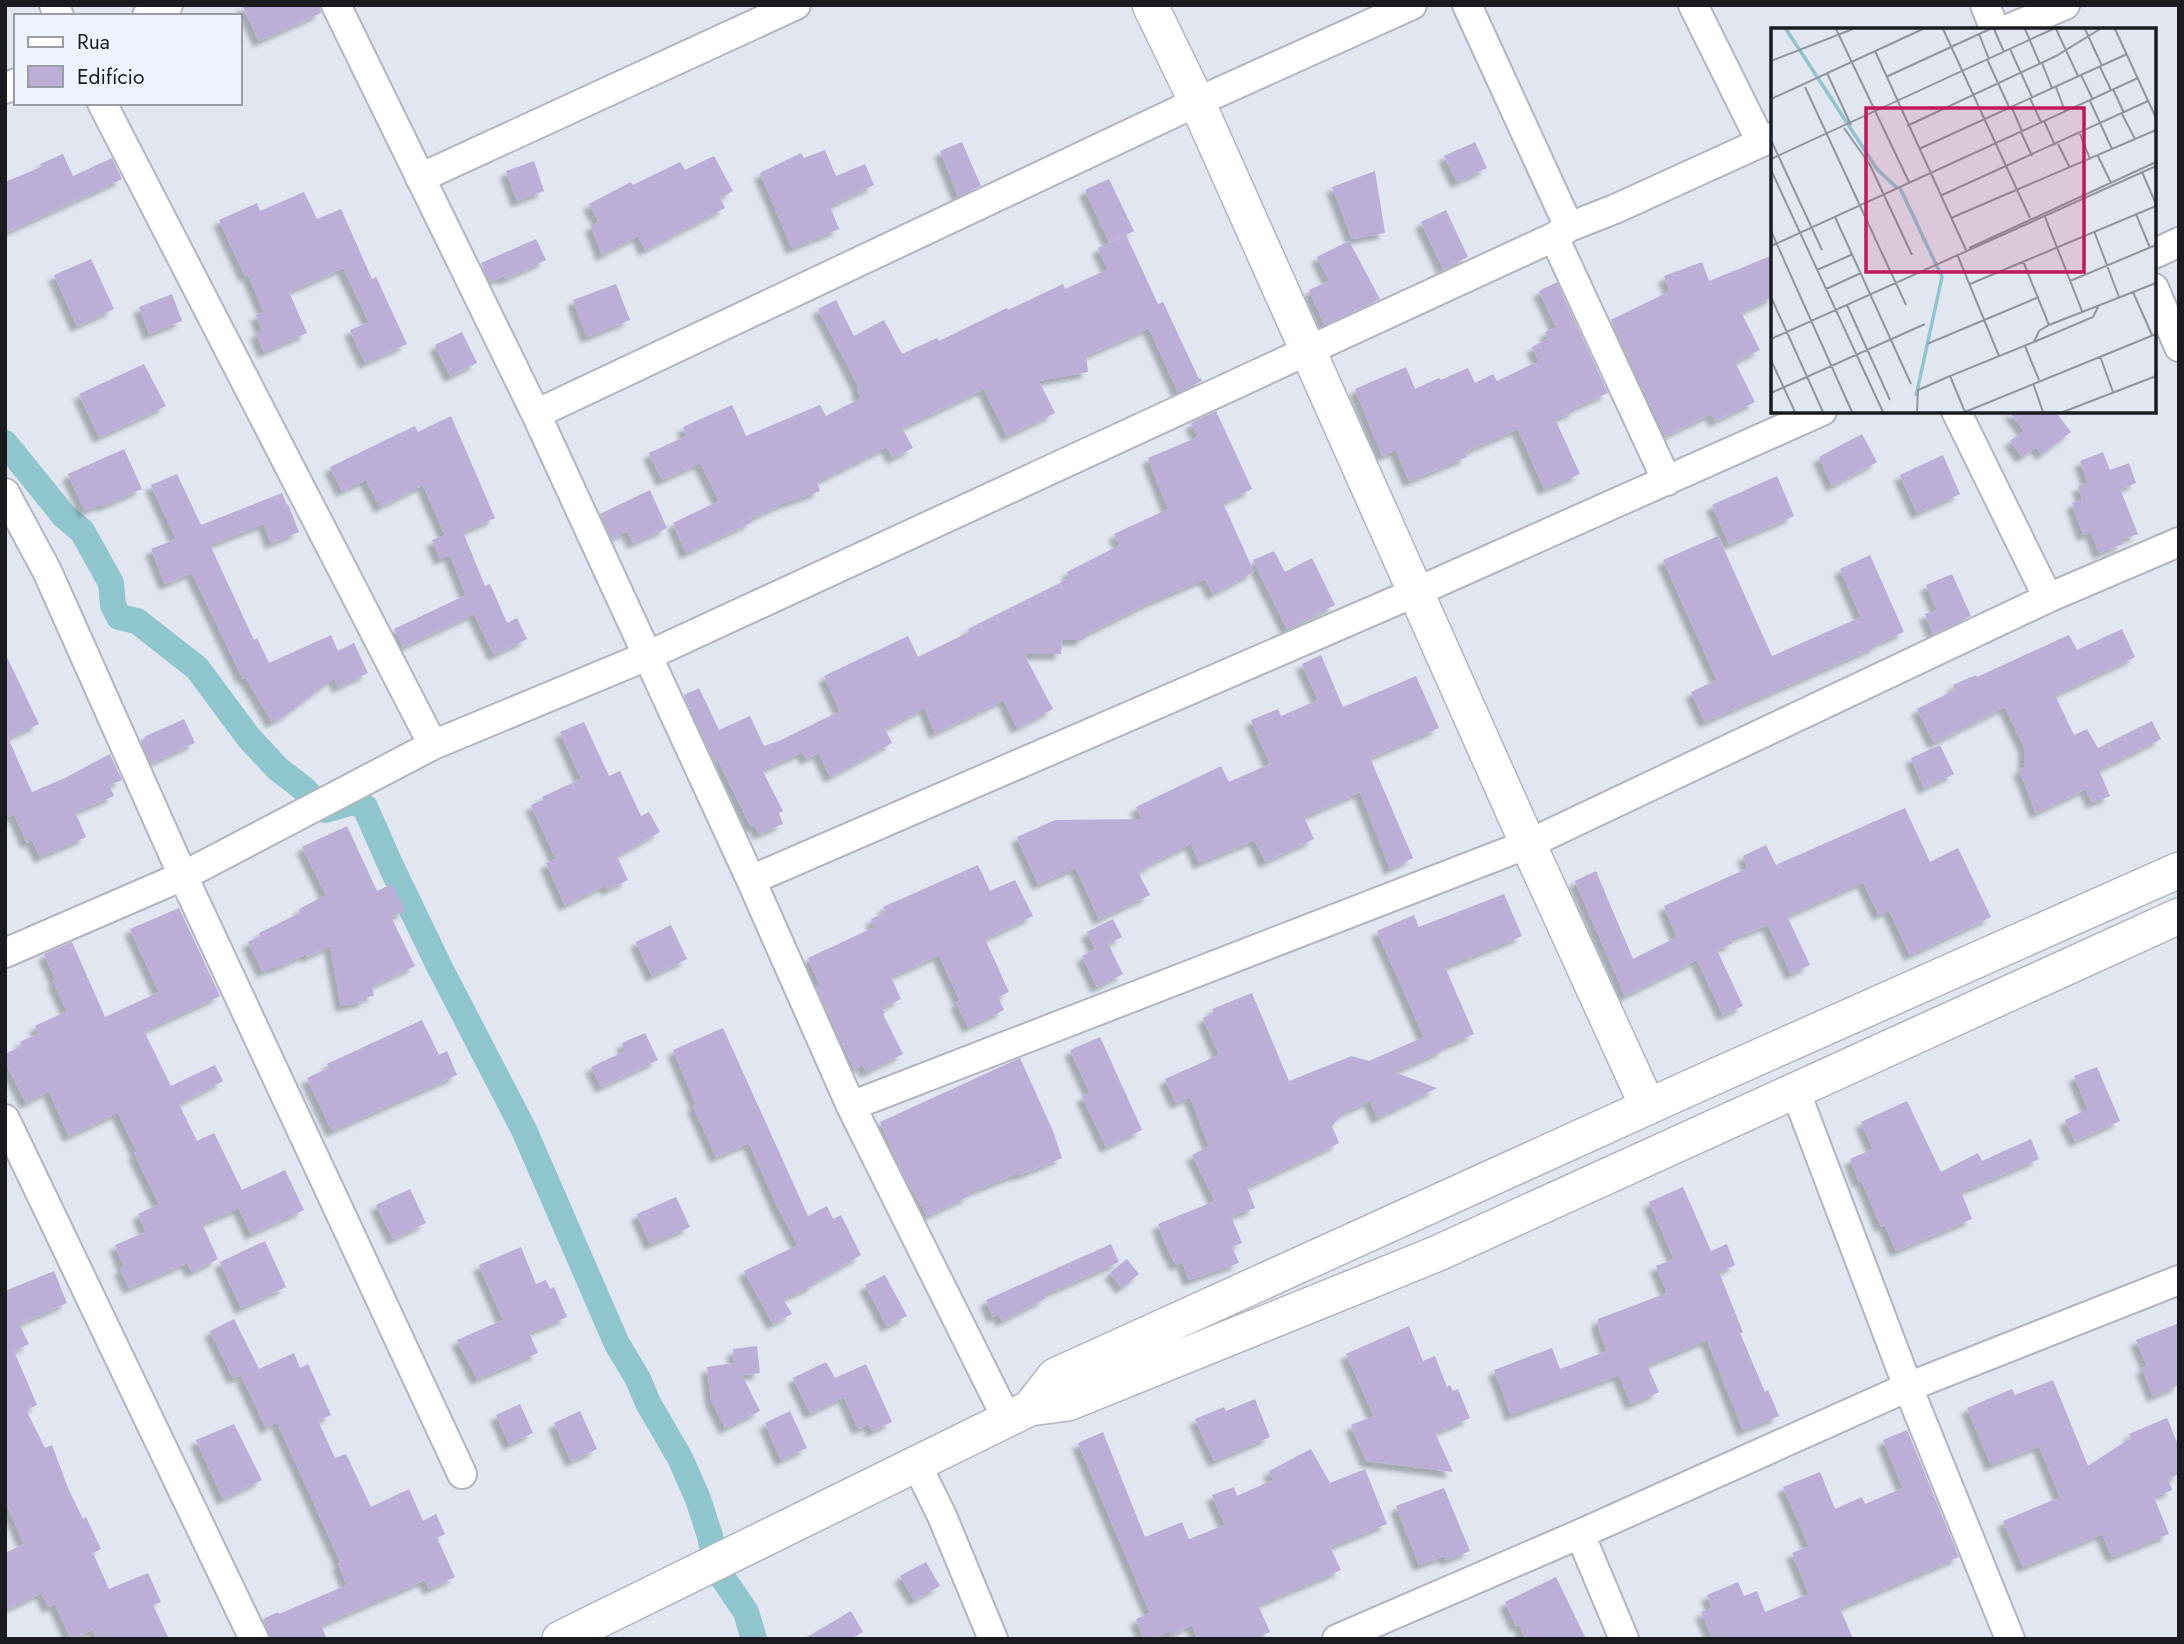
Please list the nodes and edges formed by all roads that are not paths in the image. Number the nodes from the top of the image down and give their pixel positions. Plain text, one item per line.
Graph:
1 (168, 5) edge
2 (336, 5) edge
3 (796, 5) edge
4 (1150, 5) edge
5 (1412, 5) edge
6 (1467, 5) edge
7 (1693, 5) edge
8 (1985, 5) edge
9 (2065, 5) edge
10 (151, 14) edge
11 (1994, 28) edge
12 (2011, 28) edge
13 (1197, 102) junction
14 (103, 105) edge
15 (1767, 139) edge
16 (420, 178) junction
17 (1561, 232) junction
18 (2179, 242) edge
19 (2156, 253) edge
20 (2156, 293) edge
21 (2179, 347) edge
22 (1308, 350) junction
23 (1818, 413) edge
24 (1957, 413) edge
25 (536, 414) junction
26 (1667, 481) junction
27 (5, 494) edge
28 (2179, 542) edge
29 (1416, 592) junction
30 (2048, 598) junction
31 (647, 656) junction
32 (432, 745) junction
33 (1528, 844) junction
34 (2179, 870) edge
35 (183, 876) junction
36 (751, 880) junction
37 (2179, 916) edge
38 (5, 953) edge
39 (1698, 1084) junction
40 (1795, 1090) junction
41 (851, 1106) junction
42 (1648, 1107) junction
43 (5, 1119) edge
44 (1719, 1124) junction
45 (1417, 1212) junction
46 (1436, 1254) junction
47 (2179, 1280) edge
48 (1908, 1387) junction
49 (1019, 1414) junction
50 (916, 1463) junction
51 (462, 1474) dead end
52 (1580, 1534) junction
53 (254, 1639) edge
54 (561, 1639) edge
55 (993, 1639) edge
56 (1337, 1639) edge
57 (1624, 1639) edge
58 (2010, 1639) edge

1 - 10 street
2 - 16 street
3 - 16 street
4 - 13 street
5 - 13 street
6 - 17 street
7 - 15 street
8 - 11 street
9 - 12 street
13 - 22 street
13 - 25 street
14 - 32 street
15 - 17 street
16 - 25 street
17 - 22 street
17 - 26 street
18 - 19 street
20 - 21 street
22 - 29 street
22 - 31 street
23 - 26 street
24 - 30 street
25 - 31 street
26 - 29 street
27 - 35 street
28 - 30 street
29 - 33 street
29 - 36 street
30 - 33 street
31 - 32 street
31 - 36 street
32 - 35 street
33 - 41 street
33 - 42 street
34 - 39 street
35 - 38 street
35 - 51 street
36 - 41 street
37 - 40 street
39 - 42 street
39 - 44 street
40 - 44 street
40 - 48 street
41 - 49 street
42 - 45 street
43 - 53 street
44 - 46 street
45 - 46 street
45 - 49 street
46 - 49 street
47 - 48 street
48 - 52 street
48 - 58 street
49 - 50 street
50 - 54 street
50 - 55 street
52 - 56 street
52 - 57 street

